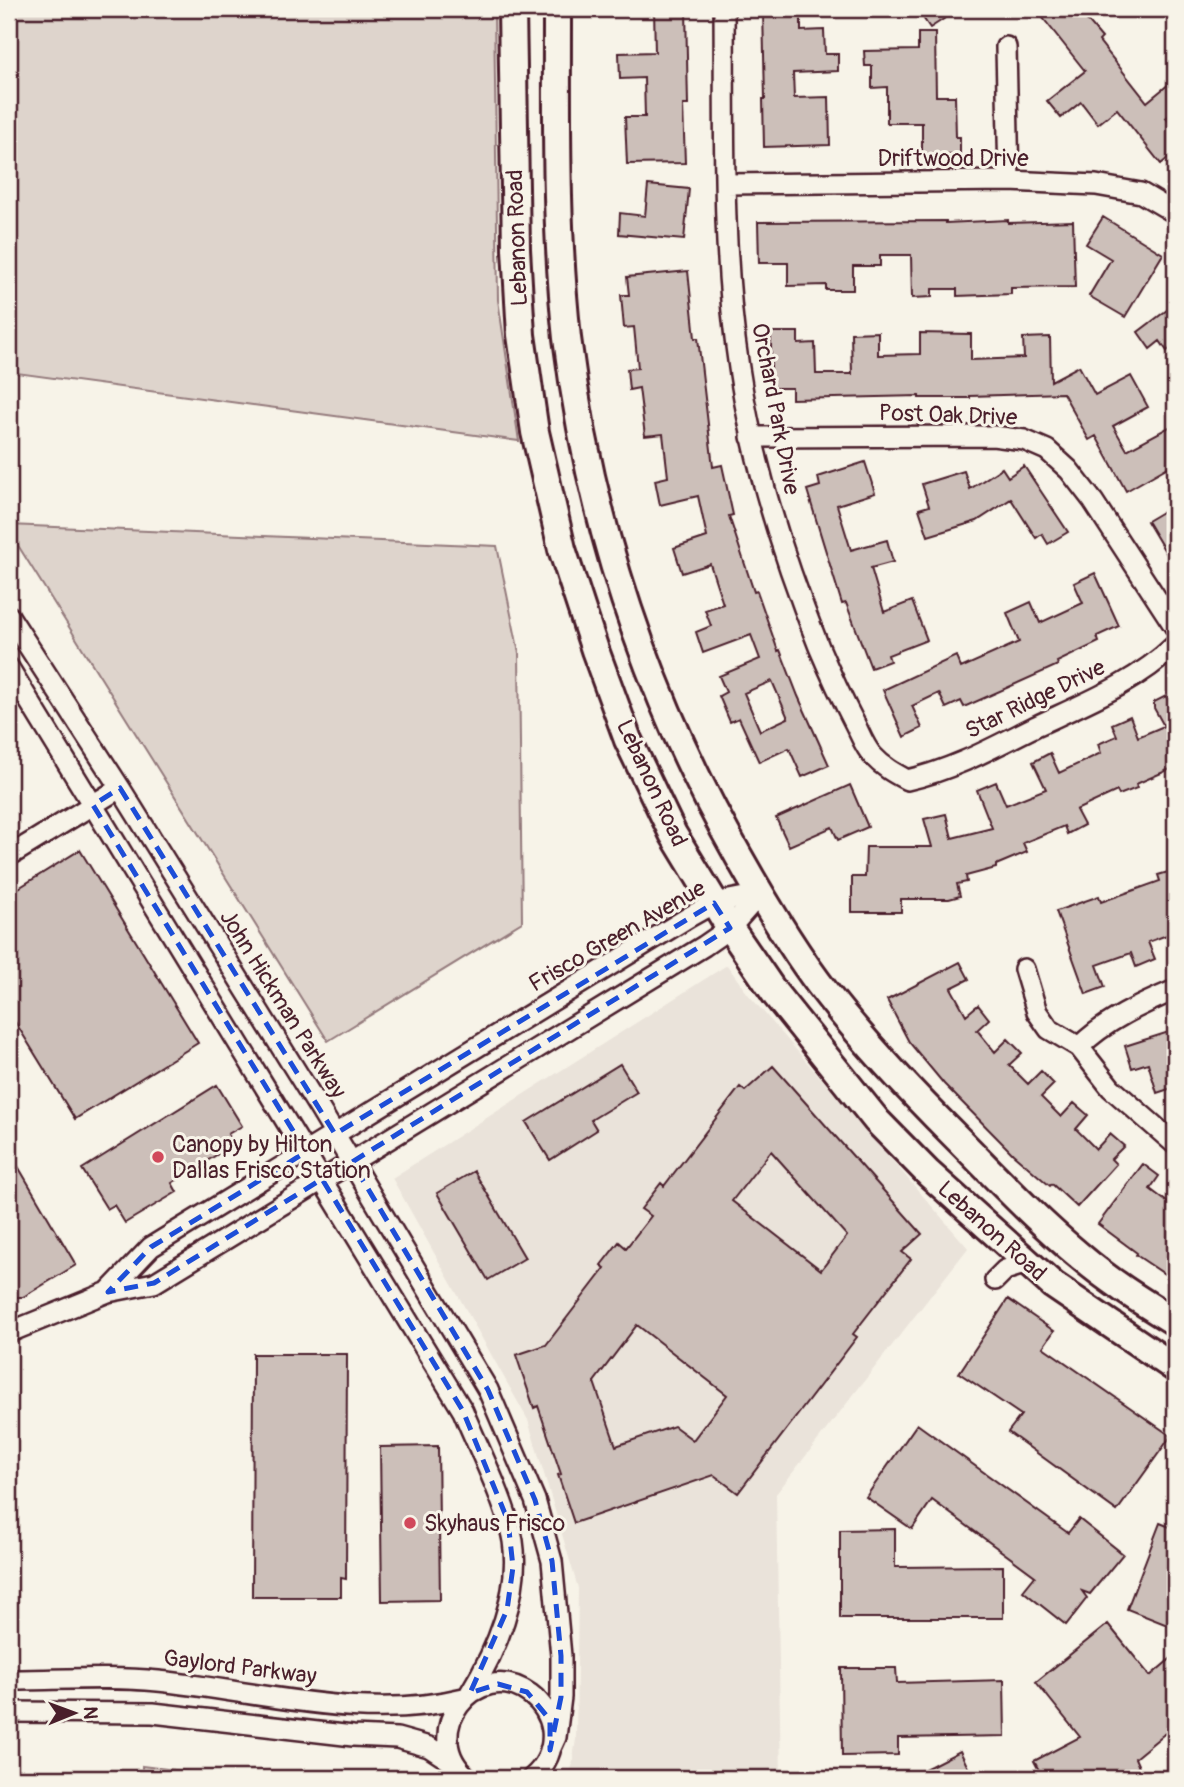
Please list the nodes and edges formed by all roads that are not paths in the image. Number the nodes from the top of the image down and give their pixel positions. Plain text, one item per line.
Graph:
1 (512, 9) edge
2 (557, 9) edge
3 (724, 9) edge
4 (1006, 47) dead end
5 (1009, 181) junction
6 (726, 184) junction
7 (1175, 213) edge
8 (751, 437) junction
9 (9, 616) edge
10 (1175, 627) edge
11 (1175, 645) edge
12 (9, 668) edge
13 (907, 780) joint
14 (120, 788) junction
15 (93, 805) junction
16 (9, 856) edge
17 (760, 894) junction
18 (714, 903) junction
19 (730, 929) junction
20 (1024, 969) dead end
21 (1175, 990) edge
22 (1079, 1047) junction
23 (335, 1134) junction
24 (1175, 1144) edge
25 (306, 1152) junction
26 (352, 1162) junction
27 (323, 1179) junction
28 (998, 1179) junction
29 (969, 1210) junction
30 (1027, 1263) junction
31 (995, 1280) dead end
32 (108, 1292) junction
33 (1175, 1322) edge
34 (9, 1330) edge
35 (1175, 1368) edge
36 (9, 1680) edge
37 (203, 1687) junction
38 (467, 1696) junction
39 (9, 1712) edge
40 (200, 1717) junction
41 (549, 1754) junction
42 (464, 1774) edge
43 (532, 1778) edge
44 (543, 1778) edge

1 - 18 main road, Lebanon Road
2 - 17 main road, Lebanon Road
3 - 6 street, Orchard Park Drive
4 - 5 street
5 - 6 street, Driftwood Drive
5 - 7 street, Driftwood Drive
6 - 8 street, Orchard Park Drive
8 - 10 street, Post Oak Drive
8 - 13 street, Orchard Park Drive
9 - 14 street, John Hickman Parkway
11 - 13 street, Star Ridge Drive
12 - 15 street
14 - 15 street
14 - 23 street, John Hickman Parkway
15 - 16 street
15 - 25 street
17 - 18 street, Frisco Green Avenue
17 - 19 street, Frisco Green Avenue
17 - 28 main road, Lebanon Road
18 - 19 main road, Lebanon Road
18 - 23 street, Frisco Green Avenue
19 - 26 street, Frisco Green Avenue
19 - 29 main road, Lebanon Road
20 - 22 street
21 - 22 street
22 - 24 street
23 - 25 street, Frisco Green Avenue
23 - 26 street, John Hickman Parkway
25 - 27 street
25 - 32 street, Frisco Green Avenue
26 - 27 street, Frisco Green Avenue
26 - 41 street, John Hickman Parkway
27 - 32 street, Frisco Green Avenue
27 - 38 street
28 - 29 main road
28 - 33 main road, Lebanon Road
29 - 30 main road, Lebanon Road
30 - 31 street
30 - 35 main road, Lebanon Road
32 - 34 street, Frisco Green Avenue
36 - 37 street, Gaylord Parkway
37 - 38 street, Gaylord Parkway
37 - 40 street
38 - 41 street, Gaylord Parkway
38 - 42 street
39 - 40 street
40 - 42 street
41 - 43 street
41 - 44 street, John Hickman Parkway

